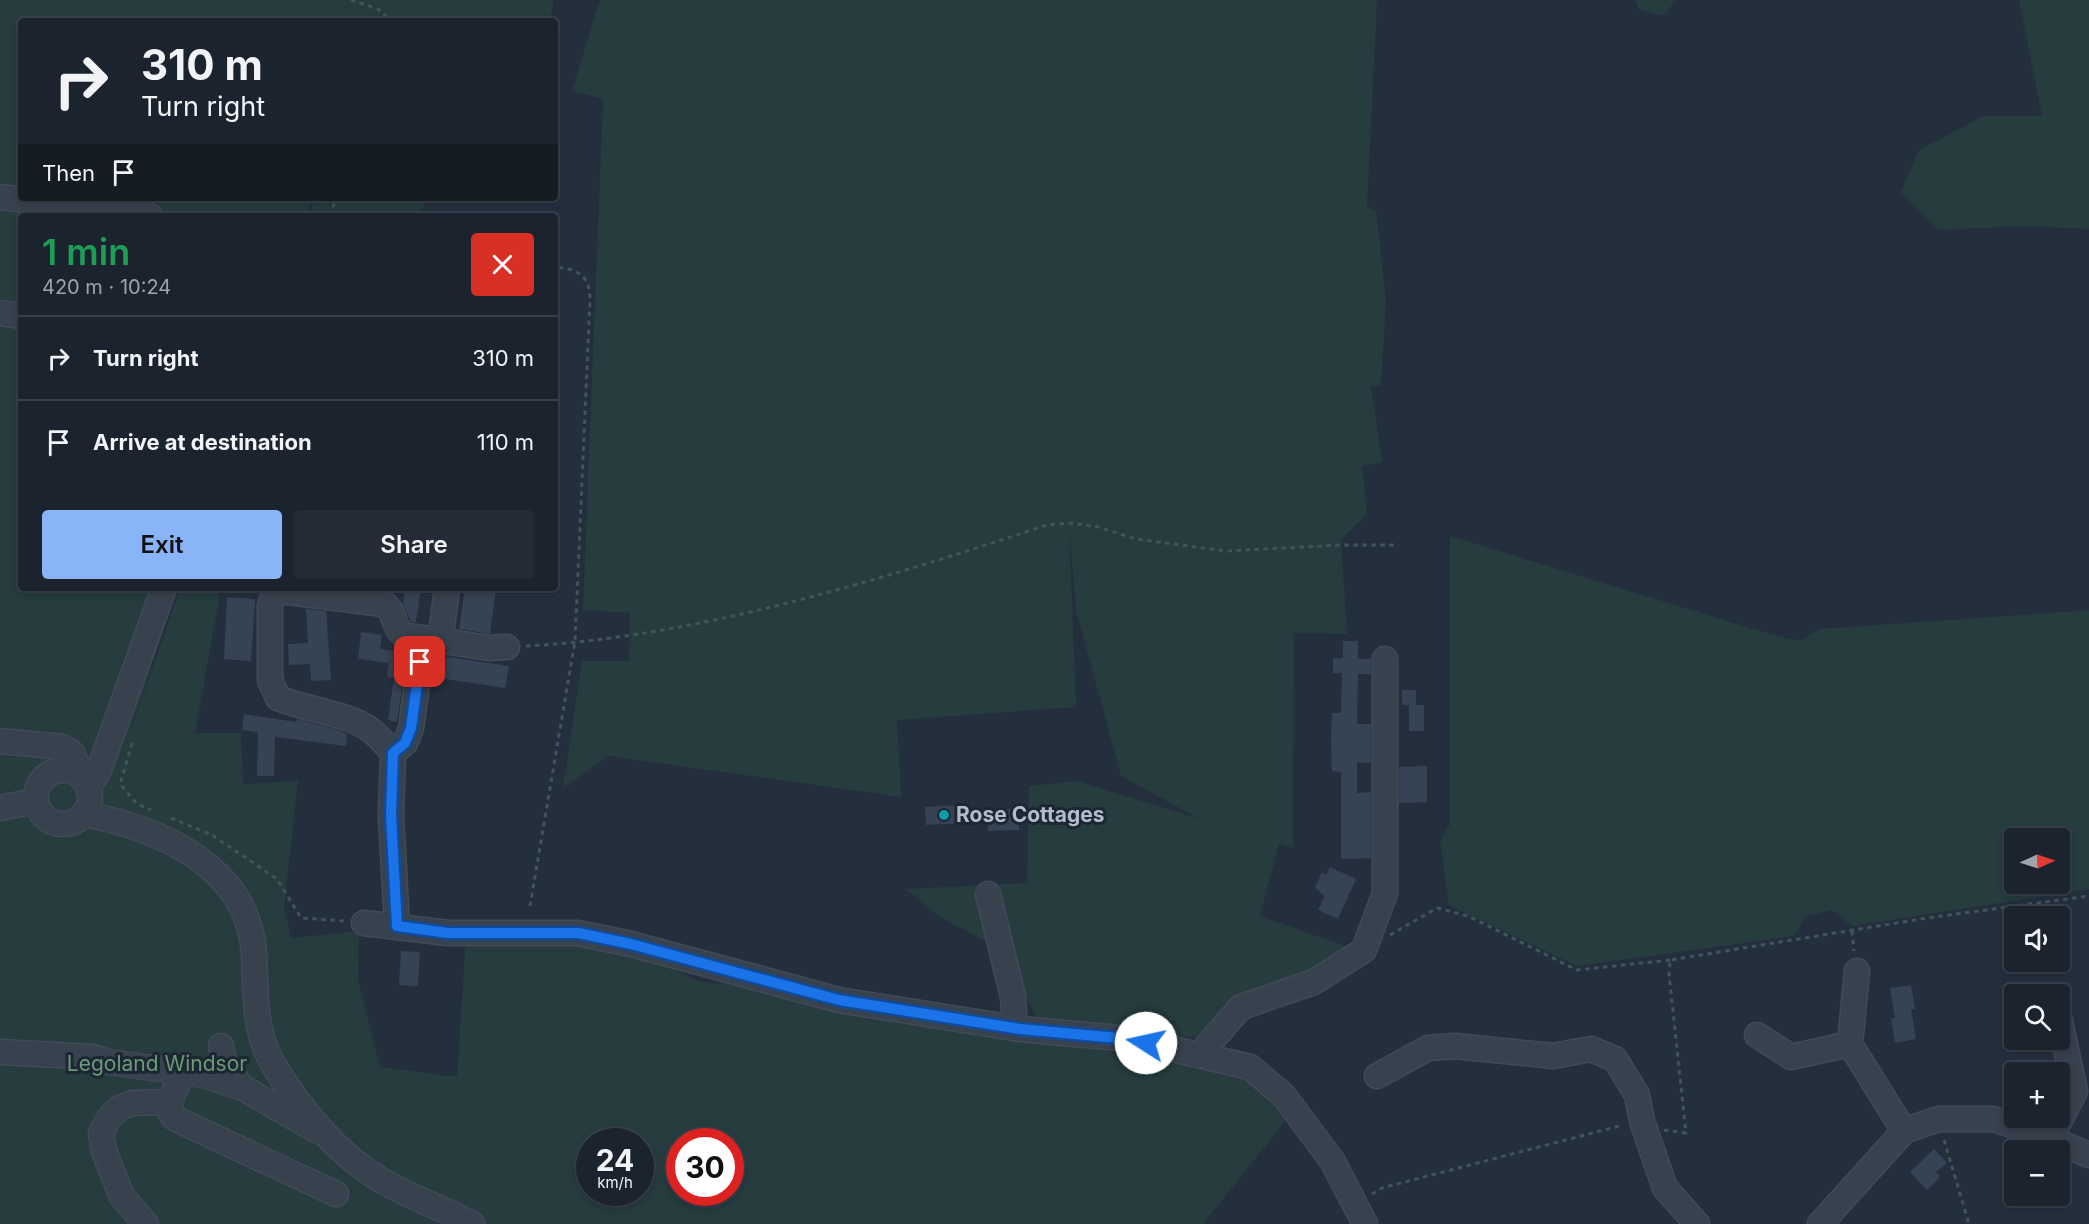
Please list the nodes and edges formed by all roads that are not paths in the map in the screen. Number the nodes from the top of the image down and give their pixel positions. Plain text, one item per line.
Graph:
1 (0, 197) edge
2 (18, 199) edge
3 (32, 201) edge
4 (126, 213) edge
5 (0, 313) edge
6 (18, 316) edge
7 (163, 591) edge
8 (446, 591) edge
9 (432, 641) junction
10 (507, 647) road end
11 (1385, 658) dead end
12 (0, 741) edge
13 (393, 753) junction
14 (86, 783) junction
15 (36, 801) junction
16 (0, 808) edge
17 (84, 814) junction
18 (988, 894) dead end
19 (364, 922) road end
20 (397, 926) junction
21 (1857, 971) dead end
22 (1015, 1028) junction
23 (1757, 1035) dead end
24 (1850, 1044) junction
25 (221, 1046) dead end
26 (2066, 1050) edge
27 (0, 1052) edge
28 (1199, 1055) junction
29 (182, 1072) junction
30 (1377, 1076) dead end
31 (243, 1088) junction
32 (170, 1102) junction
33 (1904, 1131) junction
34 (331, 1139) junction
35 (2050, 1139) junction
36 (2089, 1155) edge
37 (336, 1194) dead end
38 (1360, 1215) edge
39 (146, 1224) edge
40 (471, 1224) edge
41 (1697, 1224) edge
42 (1820, 1224) edge

1 - 2 street
3 - 4 street
5 - 6 street
7 - 14 street
8 - 9 street
9 - 10 street
9 - 13 street
9 - 13 street
11 - 28 street
12 - 14 street
13 - 20 street
14 - 15 street
14 - 17 street
15 - 16 street
15 - 17 street
17 - 34 street
18 - 22 street
19 - 20 street
20 - 22 street
21 - 24 street
22 - 28 street
23 - 24 street
24 - 33 street
25 - 31 street
26 - 35 street
27 - 29 street
28 - 38 street
29 - 31 street
29 - 32 street
30 - 41 street
31 - 34 street
32 - 37 street
32 - 39 street
33 - 35 street
33 - 42 street
34 - 40 street
35 - 36 street

